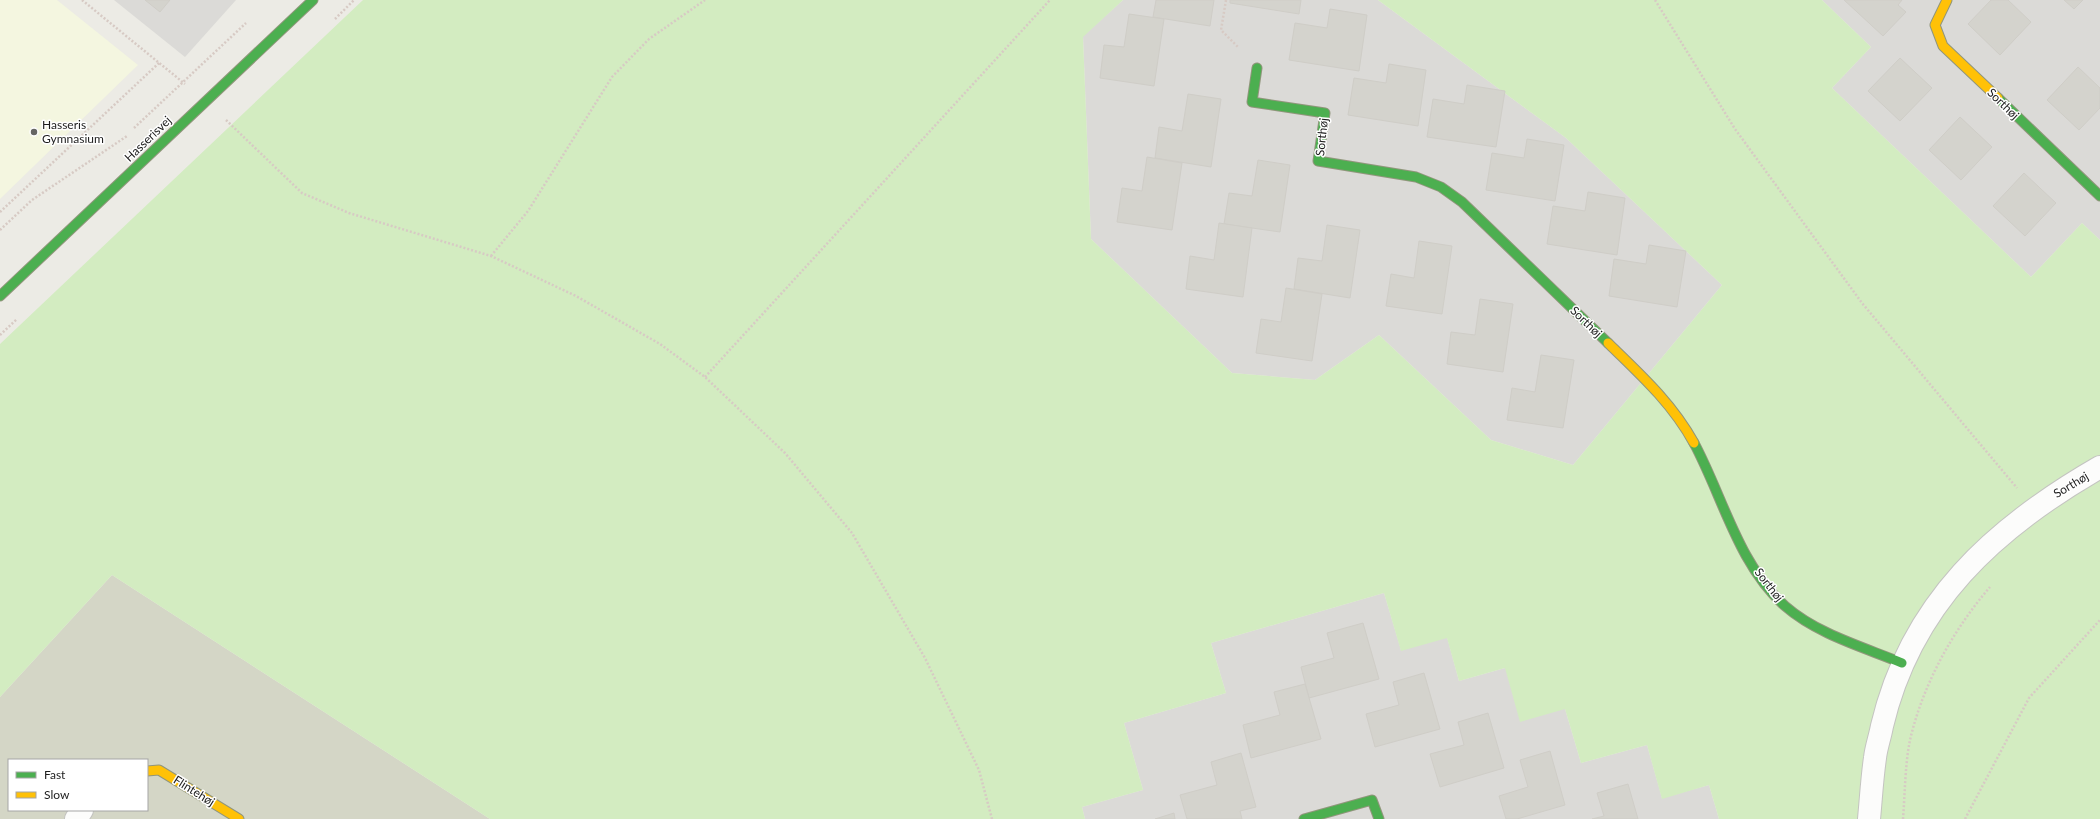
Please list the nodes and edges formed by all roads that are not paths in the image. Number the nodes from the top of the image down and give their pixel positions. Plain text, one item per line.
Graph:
1 (313, 0) edge
2 (1947, 0) edge
3 (1257, 68) road end
4 (2100, 196) edge
5 (0, 296) edge
6 (2100, 467) edge
7 (1902, 663) junction
8 (148, 771) edge
9 (239, 819) edge
10 (1304, 819) edge
11 (1379, 819) edge
12 (1870, 819) edge

1 - 5 street, Hasserisvej
2 - 4 street, Sorthøj
3 - 7 street, Sorthøj
6 - 7 street, Sorthøj
7 - 12 street, Sorthøj
8 - 9 street, Flintehøj
10 - 11 street

